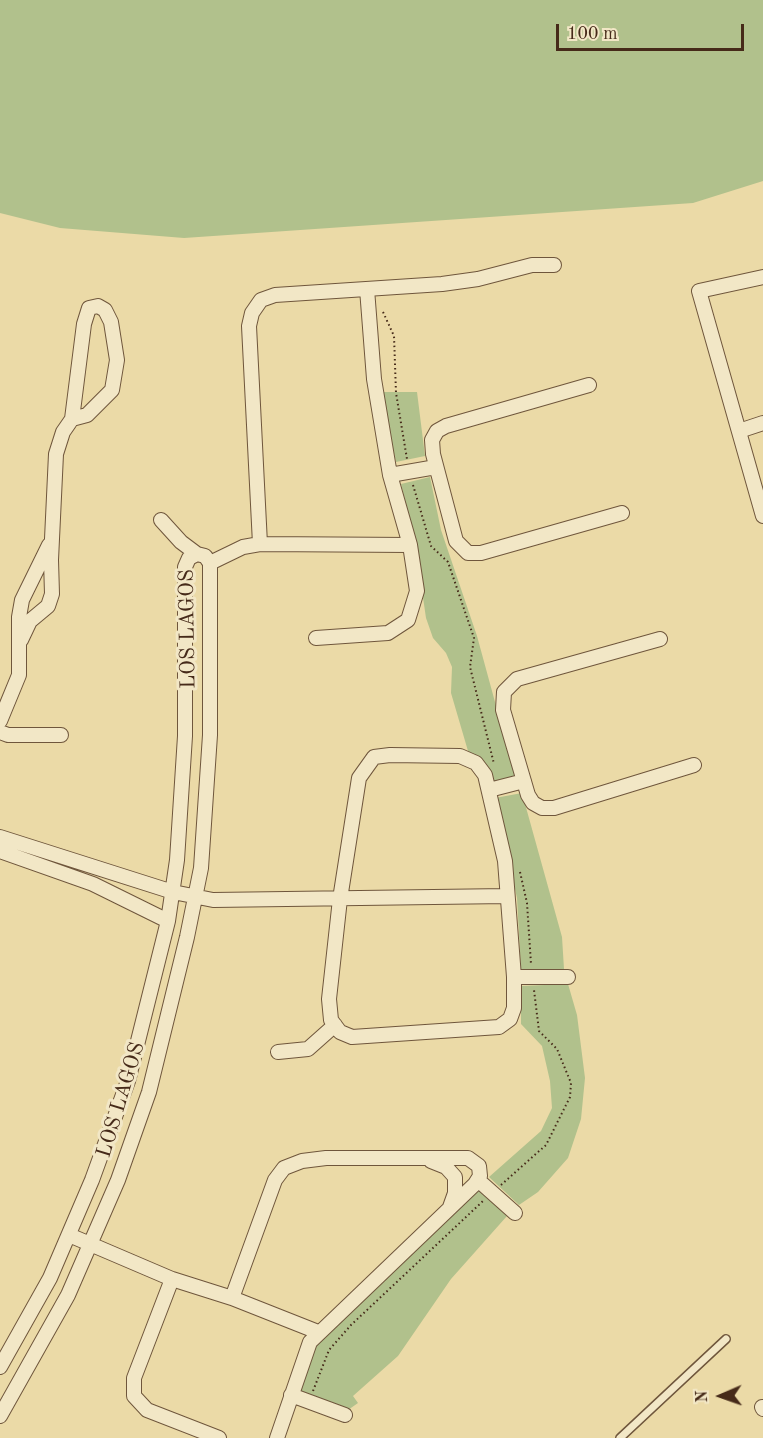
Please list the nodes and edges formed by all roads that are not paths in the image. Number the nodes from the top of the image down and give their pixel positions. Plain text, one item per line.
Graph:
1 (554, 265) dead end
2 (763, 277) edge
3 (367, 289) junction
4 (588, 385) dead end
5 (72, 419) junction
6 (763, 423) edge
7 (739, 431) junction
8 (436, 467) junction
9 (390, 475) junction
10 (622, 513) dead end
11 (763, 516) edge
12 (161, 520) dead end
13 (52, 539) junction
14 (260, 544) junction
15 (410, 545) junction
16 (197, 554) junction
17 (210, 564) junction
18 (210, 585) junction
19 (186, 586) junction
20 (316, 638) dead end
21 (660, 639) dead end
22 (21, 640) junction
23 (0, 721) edge
24 (0, 732) edge
25 (61, 735) dead end
26 (694, 765) dead end
27 (524, 781) junction
28 (489, 790) junction
29 (0, 837) edge
30 (0, 851) edge
31 (98, 867) junction
32 (93, 884) junction
33 (173, 892) junction
34 (507, 896) junction
35 (195, 897) junction
36 (340, 899) junction
37 (168, 921) junction
38 (514, 977) junction
39 (568, 977) dead end
40 (335, 1025) junction
41 (278, 1052) dead end
42 (423, 1158) junction
43 (463, 1158) junction
44 (455, 1177) junction
45 (477, 1182) junction
46 (450, 1209) junction
47 (514, 1213) dead end
48 (69, 1235) junction
49 (90, 1244) junction
50 (172, 1279) junction
51 (232, 1298) junction
52 (318, 1332) junction
53 (726, 1339) dead end
54 (0, 1367) edge
55 (291, 1395) junction
56 (345, 1415) dead end
57 (0, 1416) edge
58 (219, 1438) edge
59 (277, 1438) edge
60 (620, 1438) edge

1 - 3 street
2 - 7 street
3 - 9 street
3 - 14 street
4 - 8 street
5 - 5 street
5 - 13 street
6 - 7 street
7 - 11 street
8 - 9 street
8 - 10 street
9 - 15 street
12 - 16 street
13 - 22 street
13 - 22 street
14 - 15 street
14 - 17 street
15 - 20 street
16 - 17 street, LOS LAGOS
16 - 19 street, LOS LAGOS
17 - 18 street, LOS LAGOS
18 - 19 street
18 - 35 street, LOS LAGOS
19 - 33 street, LOS LAGOS
21 - 27 street
22 - 23 street
24 - 25 street
26 - 27 street
27 - 28 street
28 - 34 street
28 - 36 street
29 - 31 street
30 - 32 street
31 - 32 street
31 - 33 street
32 - 37 street
33 - 35 street
33 - 37 street, LOS LAGOS
34 - 36 street
34 - 38 street
35 - 36 street
35 - 49 street, LOS LAGOS
36 - 40 street
37 - 48 street, LOS LAGOS
38 - 39 street
38 - 40 street
40 - 41 street
42 - 43 street
42 - 44 street
42 - 51 street
43 - 44 street
43 - 45 street
44 - 45 street
44 - 46 street
45 - 46 street
45 - 47 street
46 - 52 street
48 - 49 street
48 - 54 street, LOS LAGOS
49 - 50 street
49 - 57 street, LOS LAGOS
50 - 51 street
50 - 58 street
51 - 52 street
52 - 55 street
53 - 60 lane
55 - 56 street
55 - 59 street

